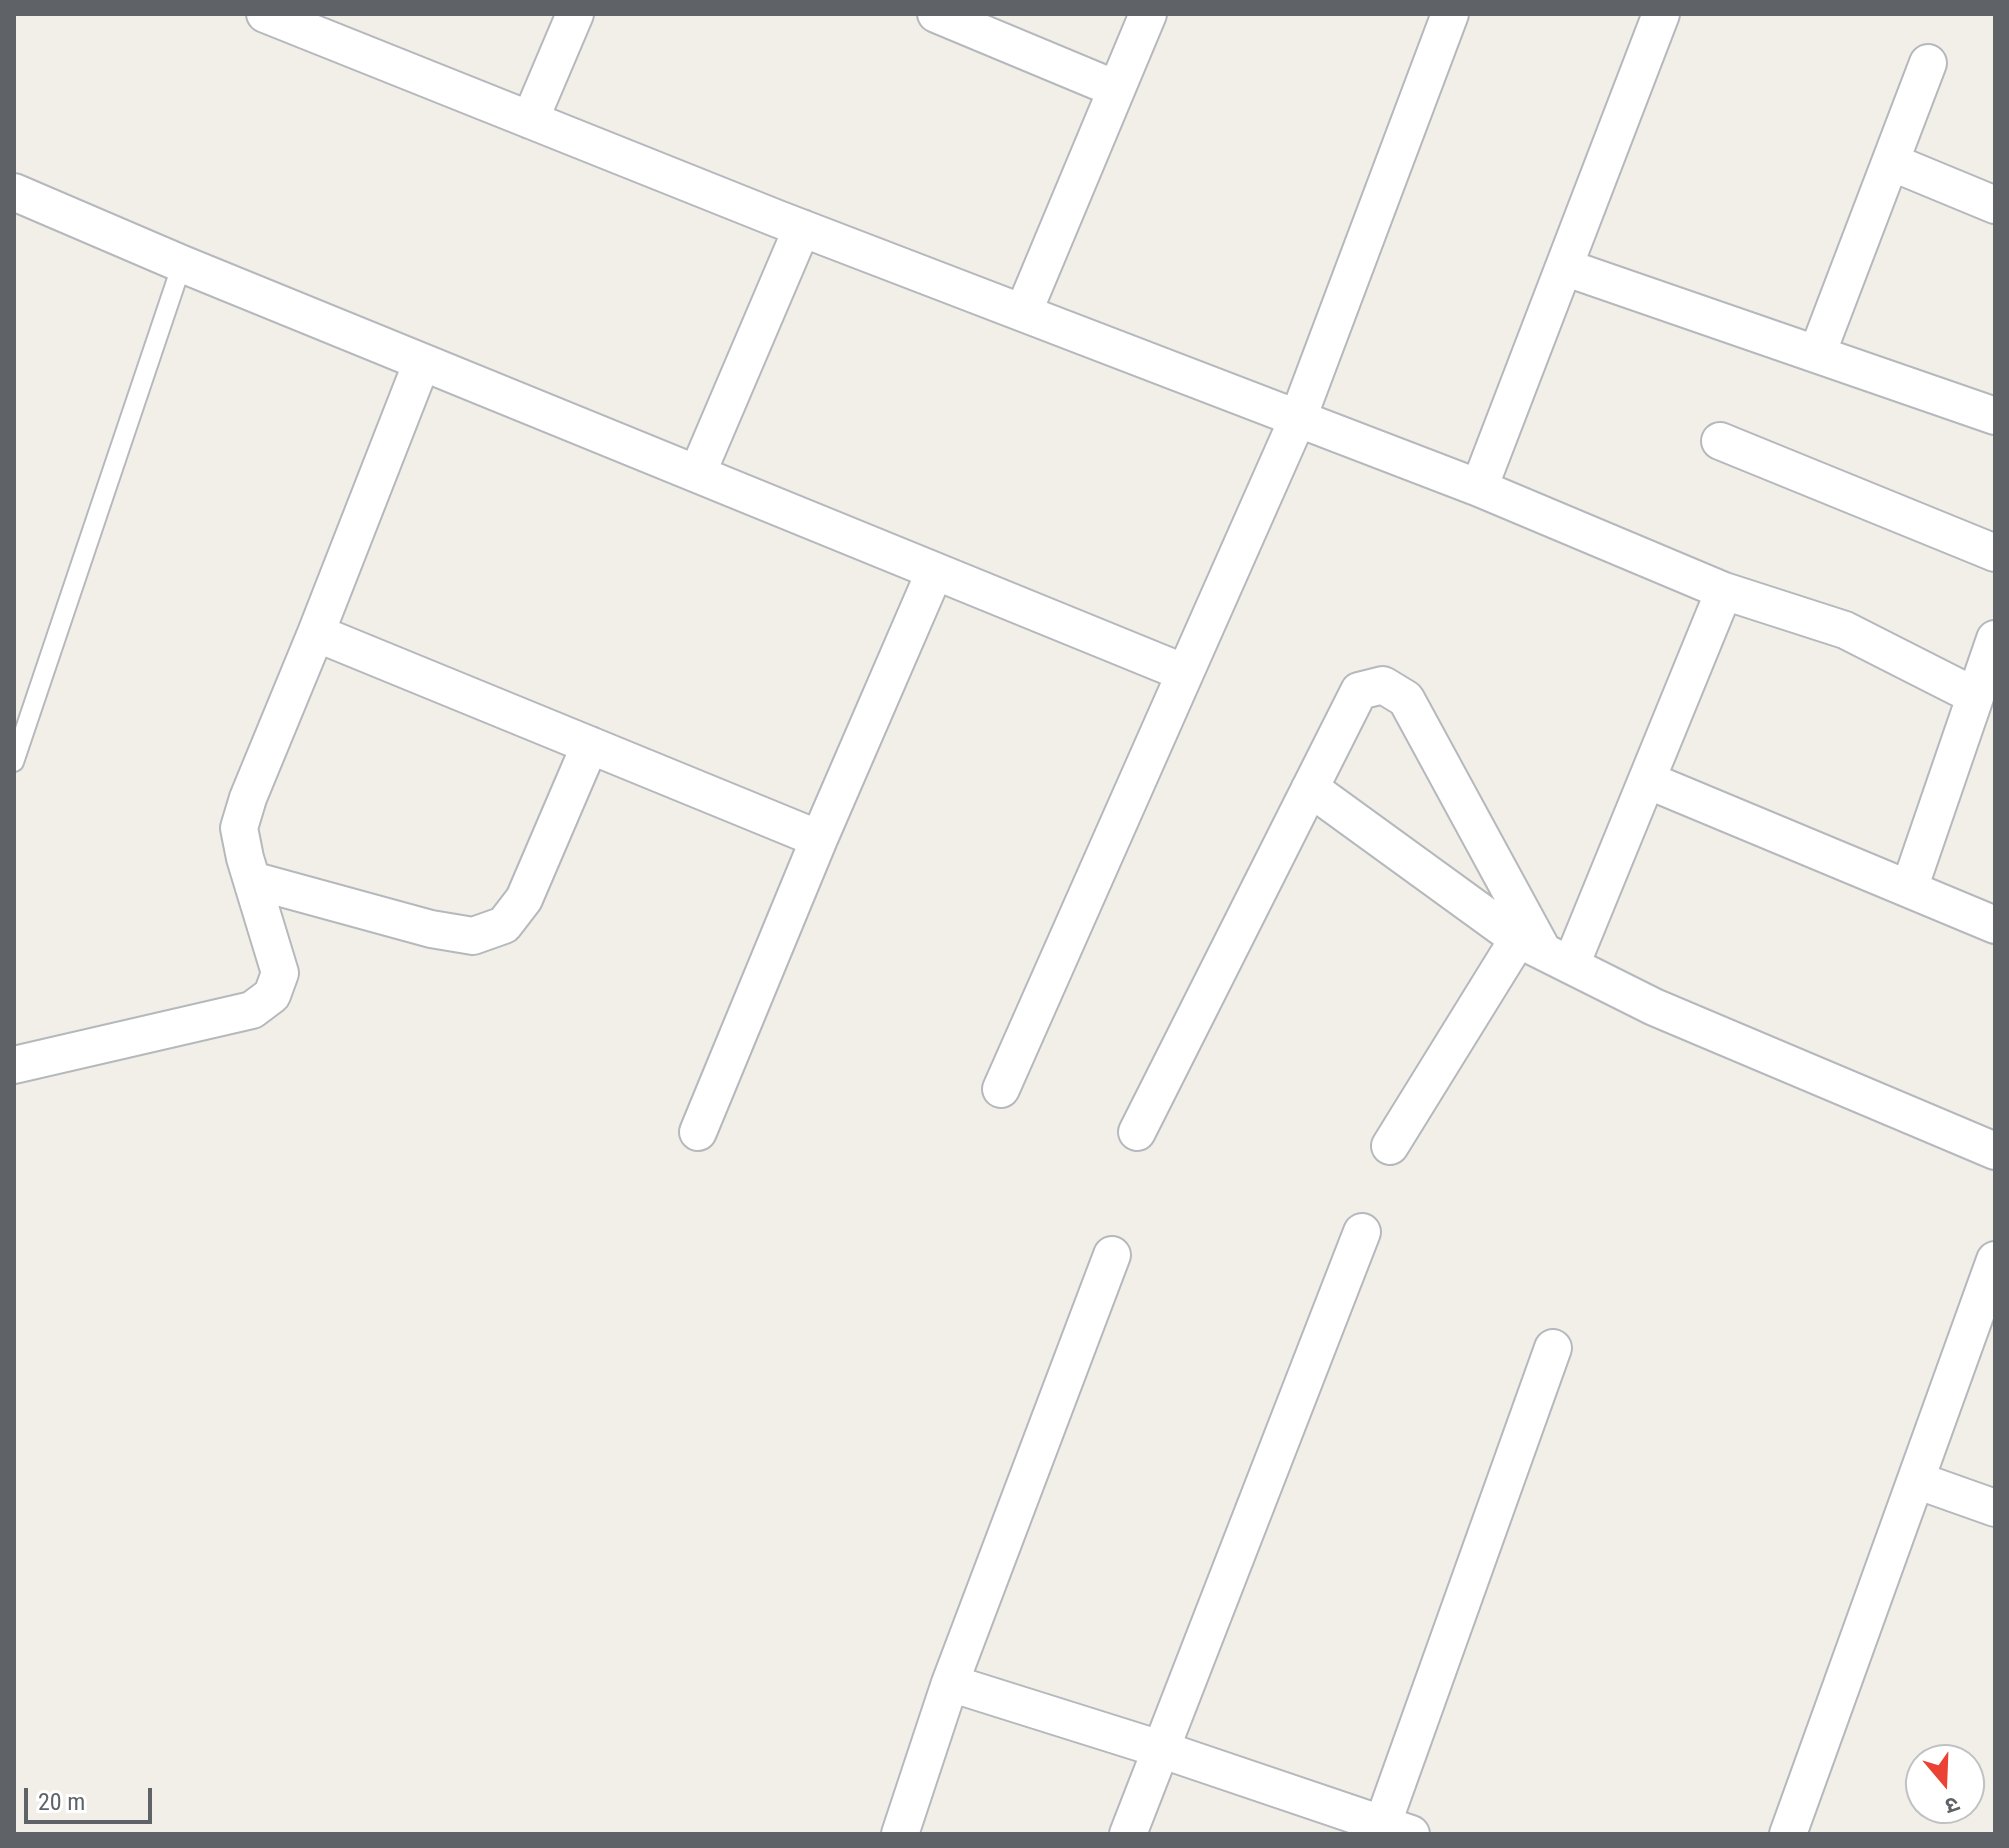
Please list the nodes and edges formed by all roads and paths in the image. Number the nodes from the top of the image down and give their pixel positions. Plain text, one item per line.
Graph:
1 (265, 14) edge
2 (575, 14) edge
3 (936, 14) edge
4 (1148, 14) edge
5 (1450, 14) edge
6 (1661, 14) edge
7 (1928, 63) dead end
8 (1116, 89) junction
9 (530, 120) junction
10 (1891, 162) junction
11 (14, 192) edge
12 (1995, 205) edge
13 (802, 228) junction
14 (182, 264) junction
15 (1564, 267) junction
16 (1023, 313) junction
17 (1817, 354) junction
18 (422, 362) junction
19 (1995, 416) edge
20 (1298, 418) junction
21 (1720, 441) dead end
22 (697, 474) junction
23 (1479, 488) junction
24 (1995, 553) edge
25 (935, 571) junction
26 (1724, 591) junction
27 (316, 633) junction
28 (1995, 639) edge
29 (1185, 673) junction
30 (1975, 696) junction
31 (590, 745) junction
32 (14, 762) edge
33 (1647, 780) junction
34 (1310, 788) junction
35 (819, 839) junction
36 (252, 880) junction
37 (1909, 889) junction
38 (1995, 925) edge
39 (1544, 951) junction
40 (14, 1065) edge
41 (1001, 1089) dead end
42 (698, 1132) dead end
43 (1137, 1132) dead end
44 (1390, 1146) dead end
45 (1995, 1151) edge
46 (1362, 1232) dead end
47 (1112, 1255) dead end
48 (1995, 1260) edge
49 (1553, 1348) dead end
50 (1916, 1480) junction
51 (1995, 1508) edge
52 (950, 1683) junction
53 (1160, 1749) junction
54 (1391, 1831) edge
55 (900, 1834) edge
56 (1128, 1834) edge
57 (1788, 1834) edge

1 - 9 street
2 - 9 street
3 - 8 street
4 - 8 street
5 - 20 street
6 - 15 street
7 - 10 street
8 - 16 street
9 - 13 street
10 - 12 street
10 - 17 street
11 - 14 street
13 - 16 street
13 - 22 street
14 - 18 street
14 - 32 lane
15 - 17 street
15 - 23 street
16 - 20 street
17 - 19 street
18 - 22 street
18 - 27 street
20 - 23 street
20 - 29 street
21 - 24 street
22 - 25 street
23 - 26 street
25 - 29 street
25 - 35 street
26 - 30 street
26 - 33 street
27 - 31 street
27 - 36 street
28 - 30 street
29 - 41 street
30 - 37 street
31 - 35 street
31 - 36 street
33 - 37 street
33 - 39 street
34 - 39 street
34 - 39 street
34 - 43 street
35 - 42 street
36 - 40 street
37 - 38 street
39 - 44 street
39 - 45 street
46 - 53 street
47 - 52 street
48 - 50 street
49 - 54 street
50 - 51 street
50 - 57 street
52 - 53 street
52 - 55 street
53 - 54 street
53 - 56 street

